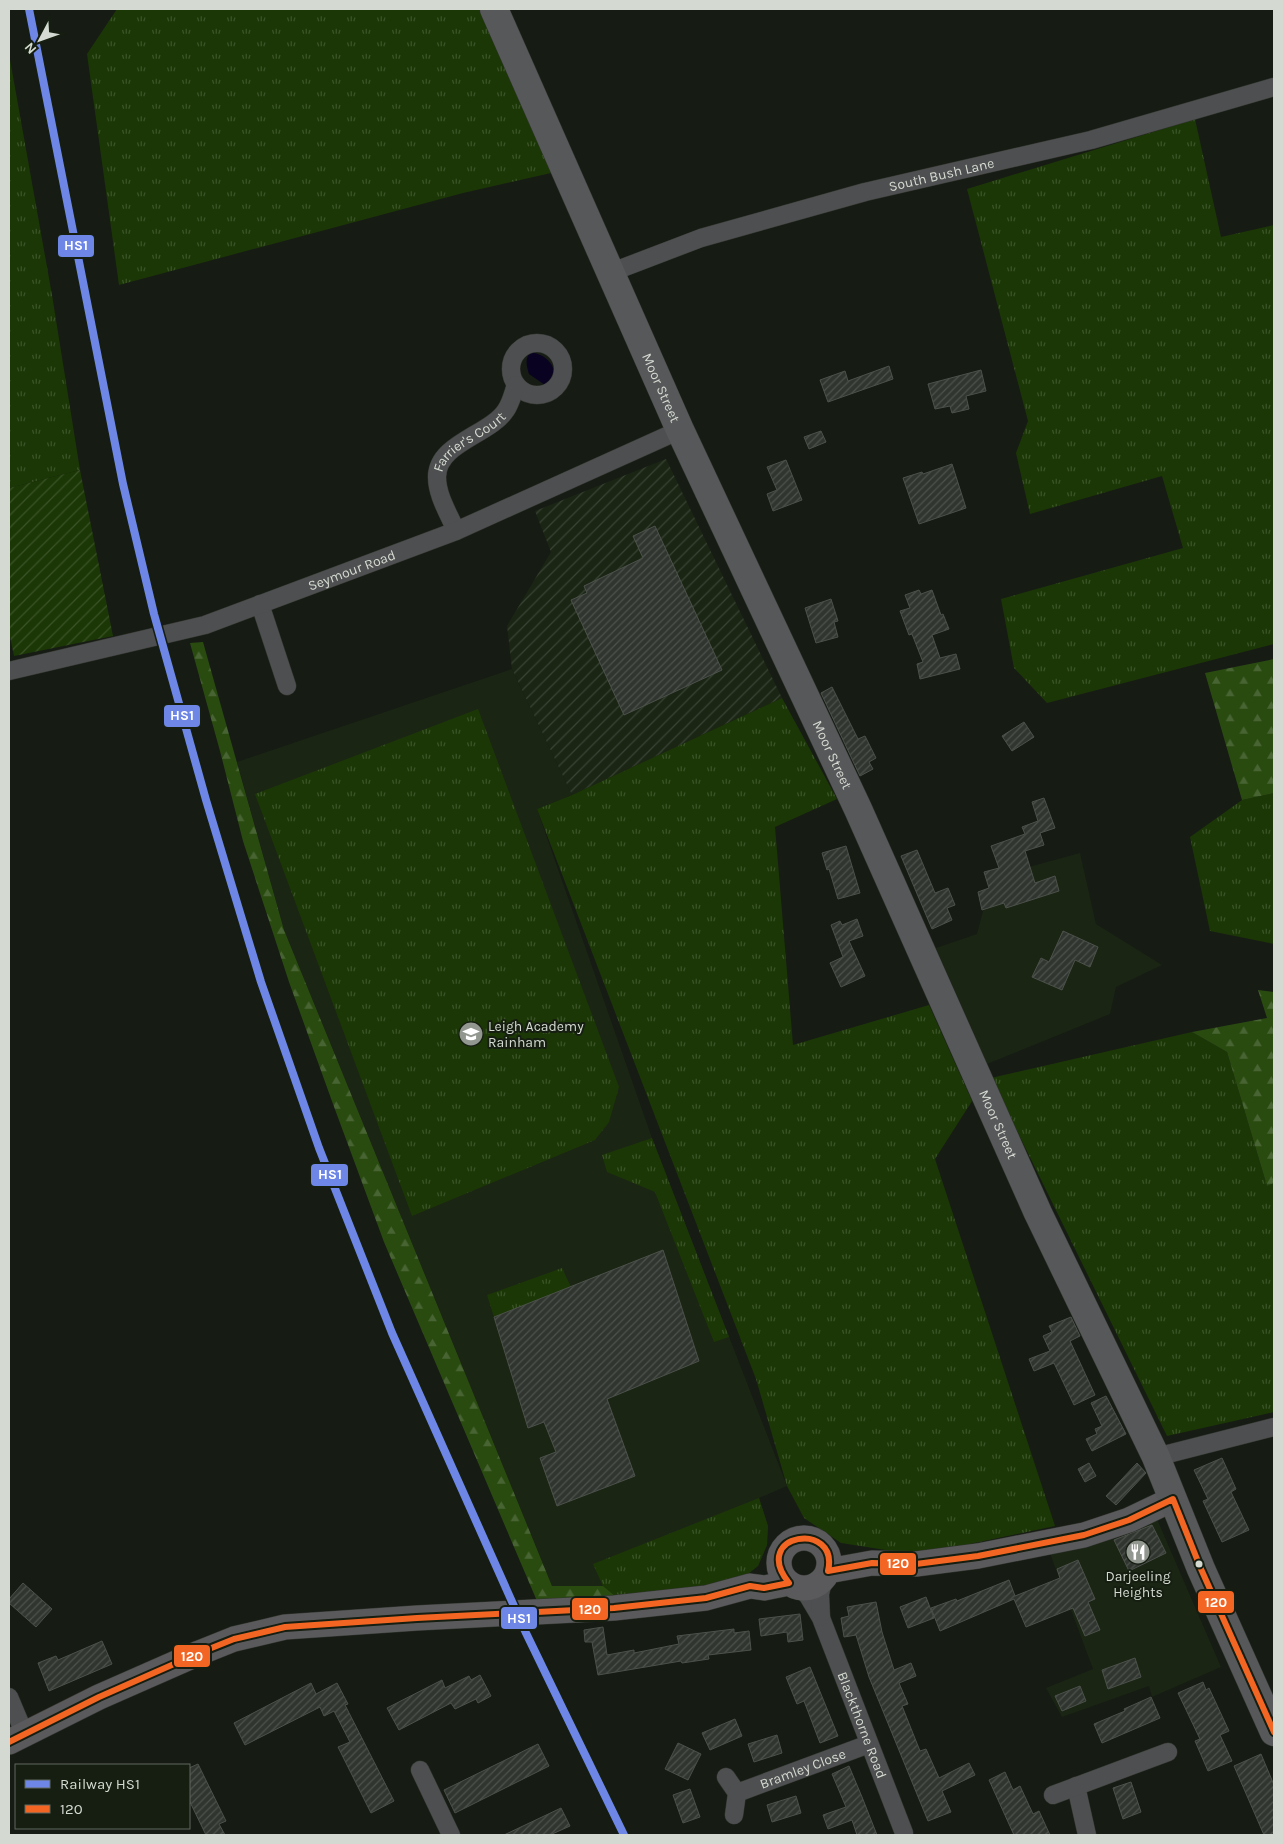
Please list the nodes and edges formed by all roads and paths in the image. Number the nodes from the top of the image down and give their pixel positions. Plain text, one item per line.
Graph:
1 (494, 9) edge
2 (1274, 87) edge
3 (612, 272) junction
4 (516, 385) dead end
5 (680, 430) junction
6 (456, 531) junction
7 (260, 604) junction
8 (9, 671) edge
9 (288, 686) dead end
10 (1274, 1427) edge
11 (1156, 1458) junction
12 (1173, 1499) junction
13 (820, 1544) junction
14 (872, 1564) junction
15 (826, 1574) junction
16 (789, 1579) junction
17 (821, 1618) junction
18 (9, 1697) edge
19 (1274, 1732) edge
20 (17, 1738) edge
21 (869, 1744) junction
22 (1168, 1752) dead end
23 (420, 1770) dead end
24 (726, 1777) dead end
25 (1076, 1786) junction
26 (737, 1793) junction
27 (1053, 1795) dead end
28 (734, 1816) dead end
29 (904, 1833) dead end
30 (451, 1835) edge
31 (1087, 1835) edge

1 - 3 main road, Moor Street
2 - 3 street, South Bush Lane
3 - 5 main road, Moor Street
4 - 6 street, Farrier's Court
5 - 6 street, Seymour Road
5 - 11 main road, Moor Street
6 - 7 street, Seymour Road
7 - 8 street, Seymour Road
7 - 9 street
10 - 11 street
11 - 12 main road, Moor Street
12 - 14 street
12 - 19 main road, Moor Street
13 - 14 street
13 - 15 street
13 - 16 street
14 - 15 street
15 - 16 street
15 - 17 street, Blackthorne Road
16 - 17 street, Blackthorne Road
16 - 20 street
17 - 21 street, Blackthorne Road
18 - 20 street
21 - 26 street, Bramley Close
21 - 29 street, Blackthorne Road
22 - 25 street
23 - 30 street
24 - 26 street
25 - 27 street
25 - 31 street
26 - 28 street

